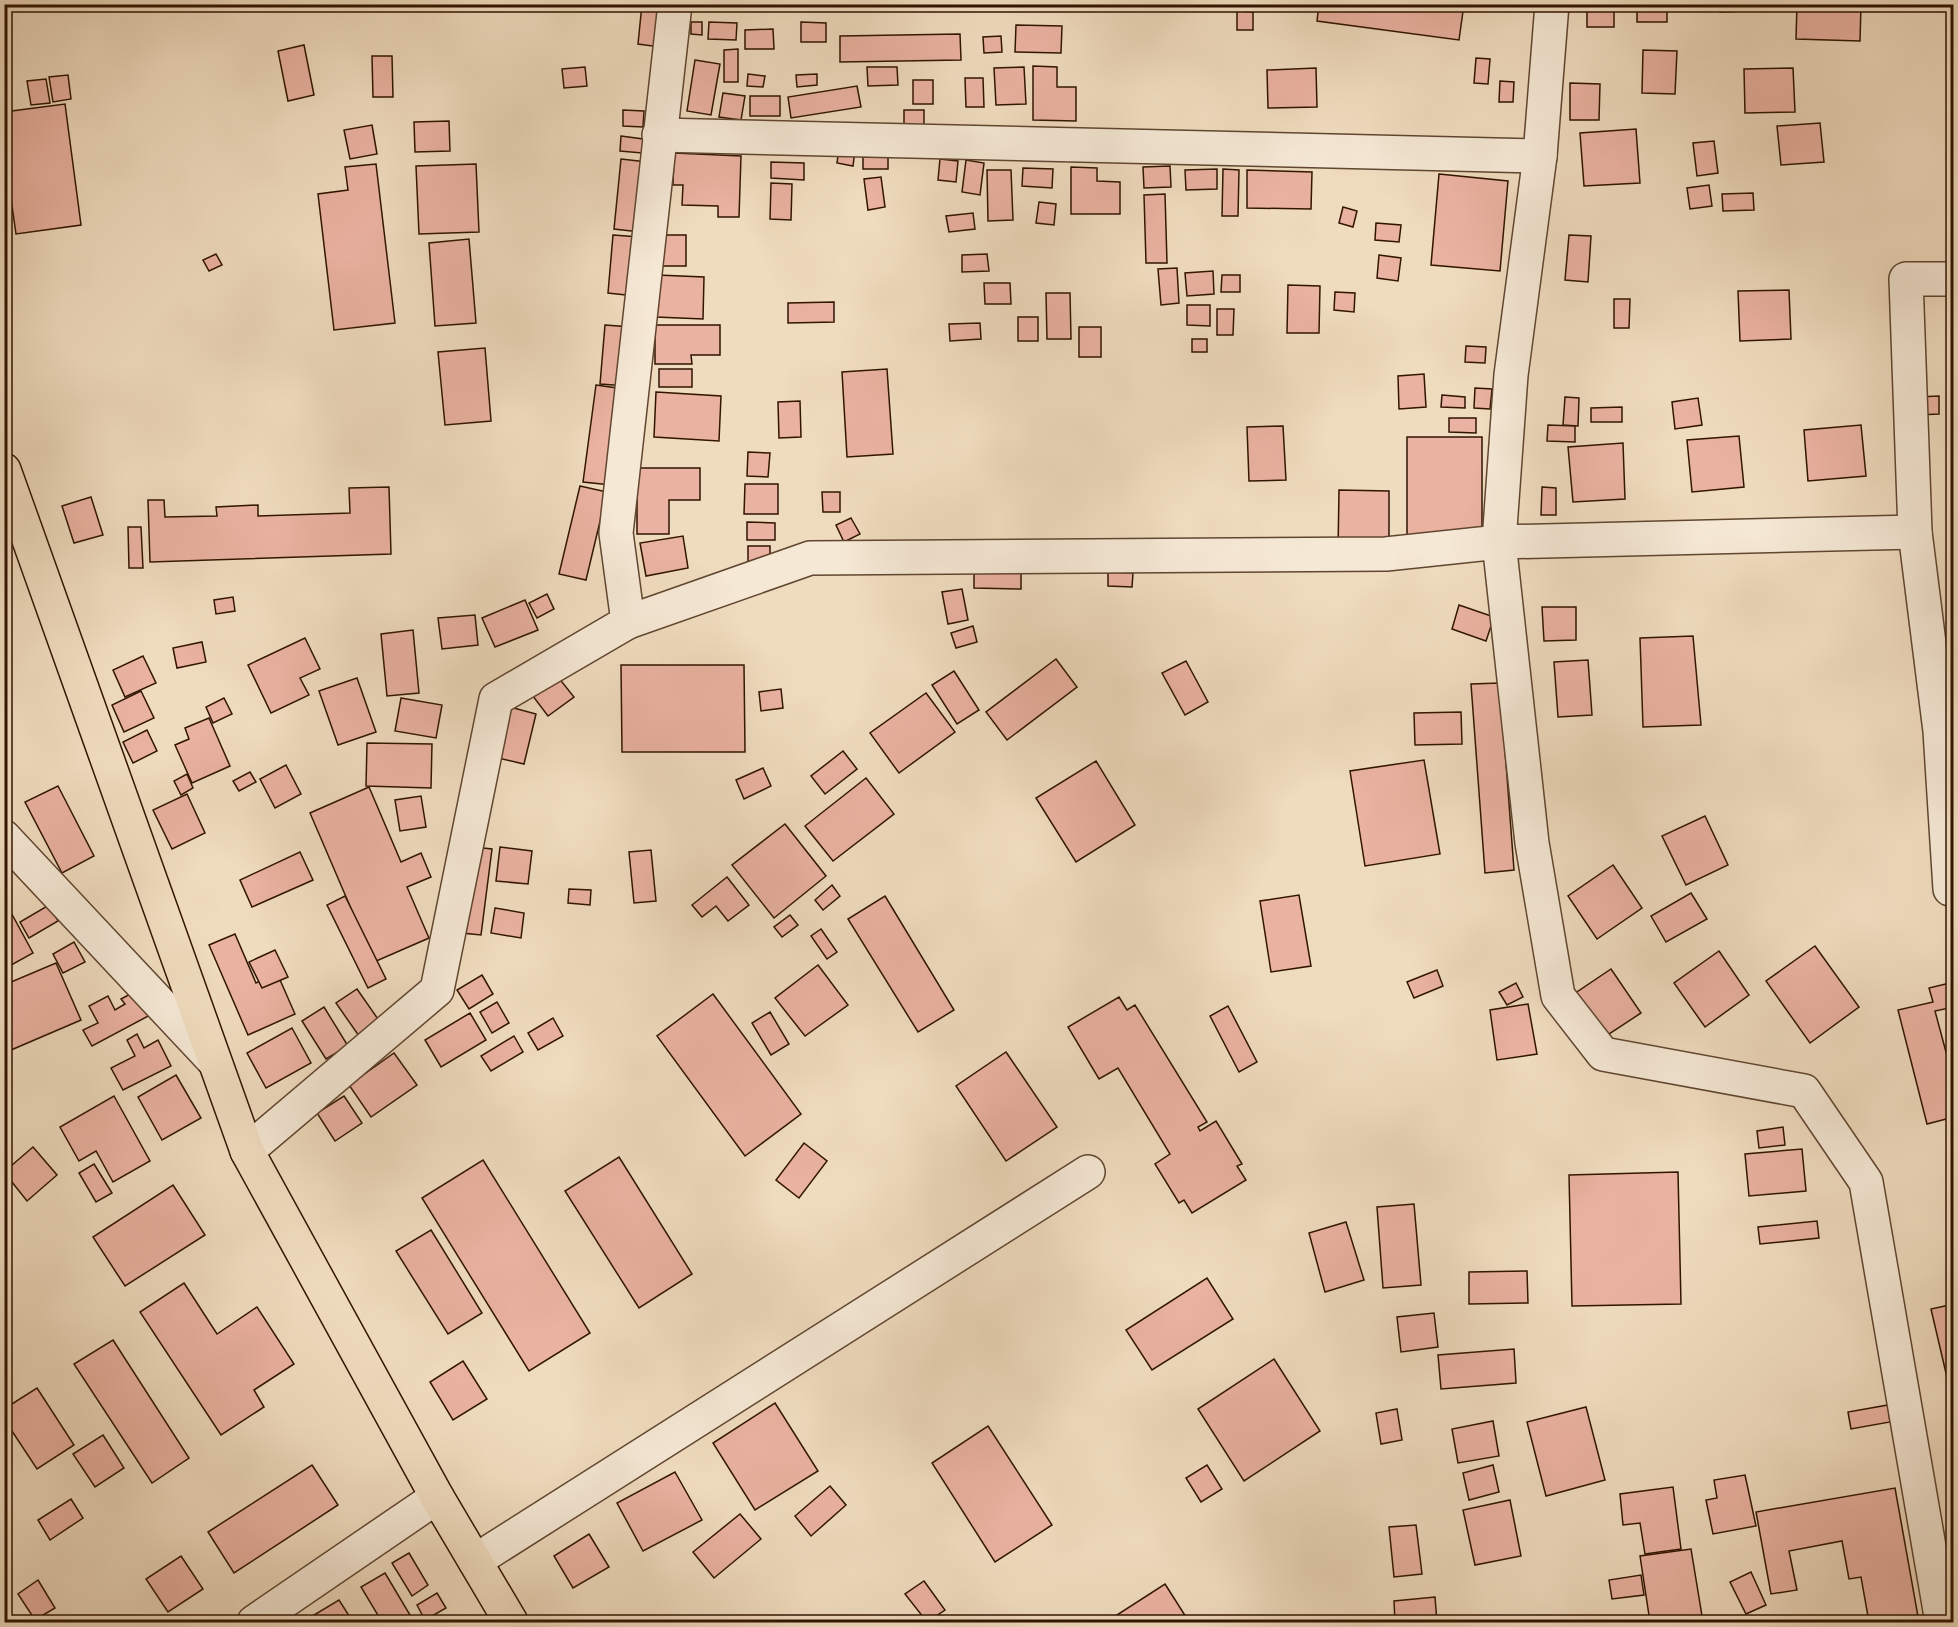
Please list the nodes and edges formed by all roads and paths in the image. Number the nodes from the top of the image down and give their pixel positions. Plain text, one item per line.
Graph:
1 (675, 4) edge
2 (1552, 4) edge
3 (659, 135) junction
4 (1540, 156) junction
5 (1953, 279) edge
6 (4, 470) edge
7 (1915, 532) junction
8 (1499, 542) junction
9 (628, 622) junction
10 (4, 837) edge
11 (1953, 888) edge
12 (213, 1060) junction
13 (247, 1151) junction
14 (1088, 1172) dead end
15 (437, 1497) junction
16 (475, 1561) junction
17 (254, 1623) edge
18 (511, 1623) edge
19 (1942, 1623) edge

1 - 3 street
2 - 4 street
3 - 4 street
3 - 9 street
4 - 8 street
5 - 7 street
6 - 12 main road
7 - 8 street
7 - 11 street
8 - 9 street
8 - 19 street
9 - 13 street
10 - 12 street
12 - 13 main road
13 - 15 main road
14 - 16 street
15 - 16 main road
15 - 17 street
16 - 18 main road

